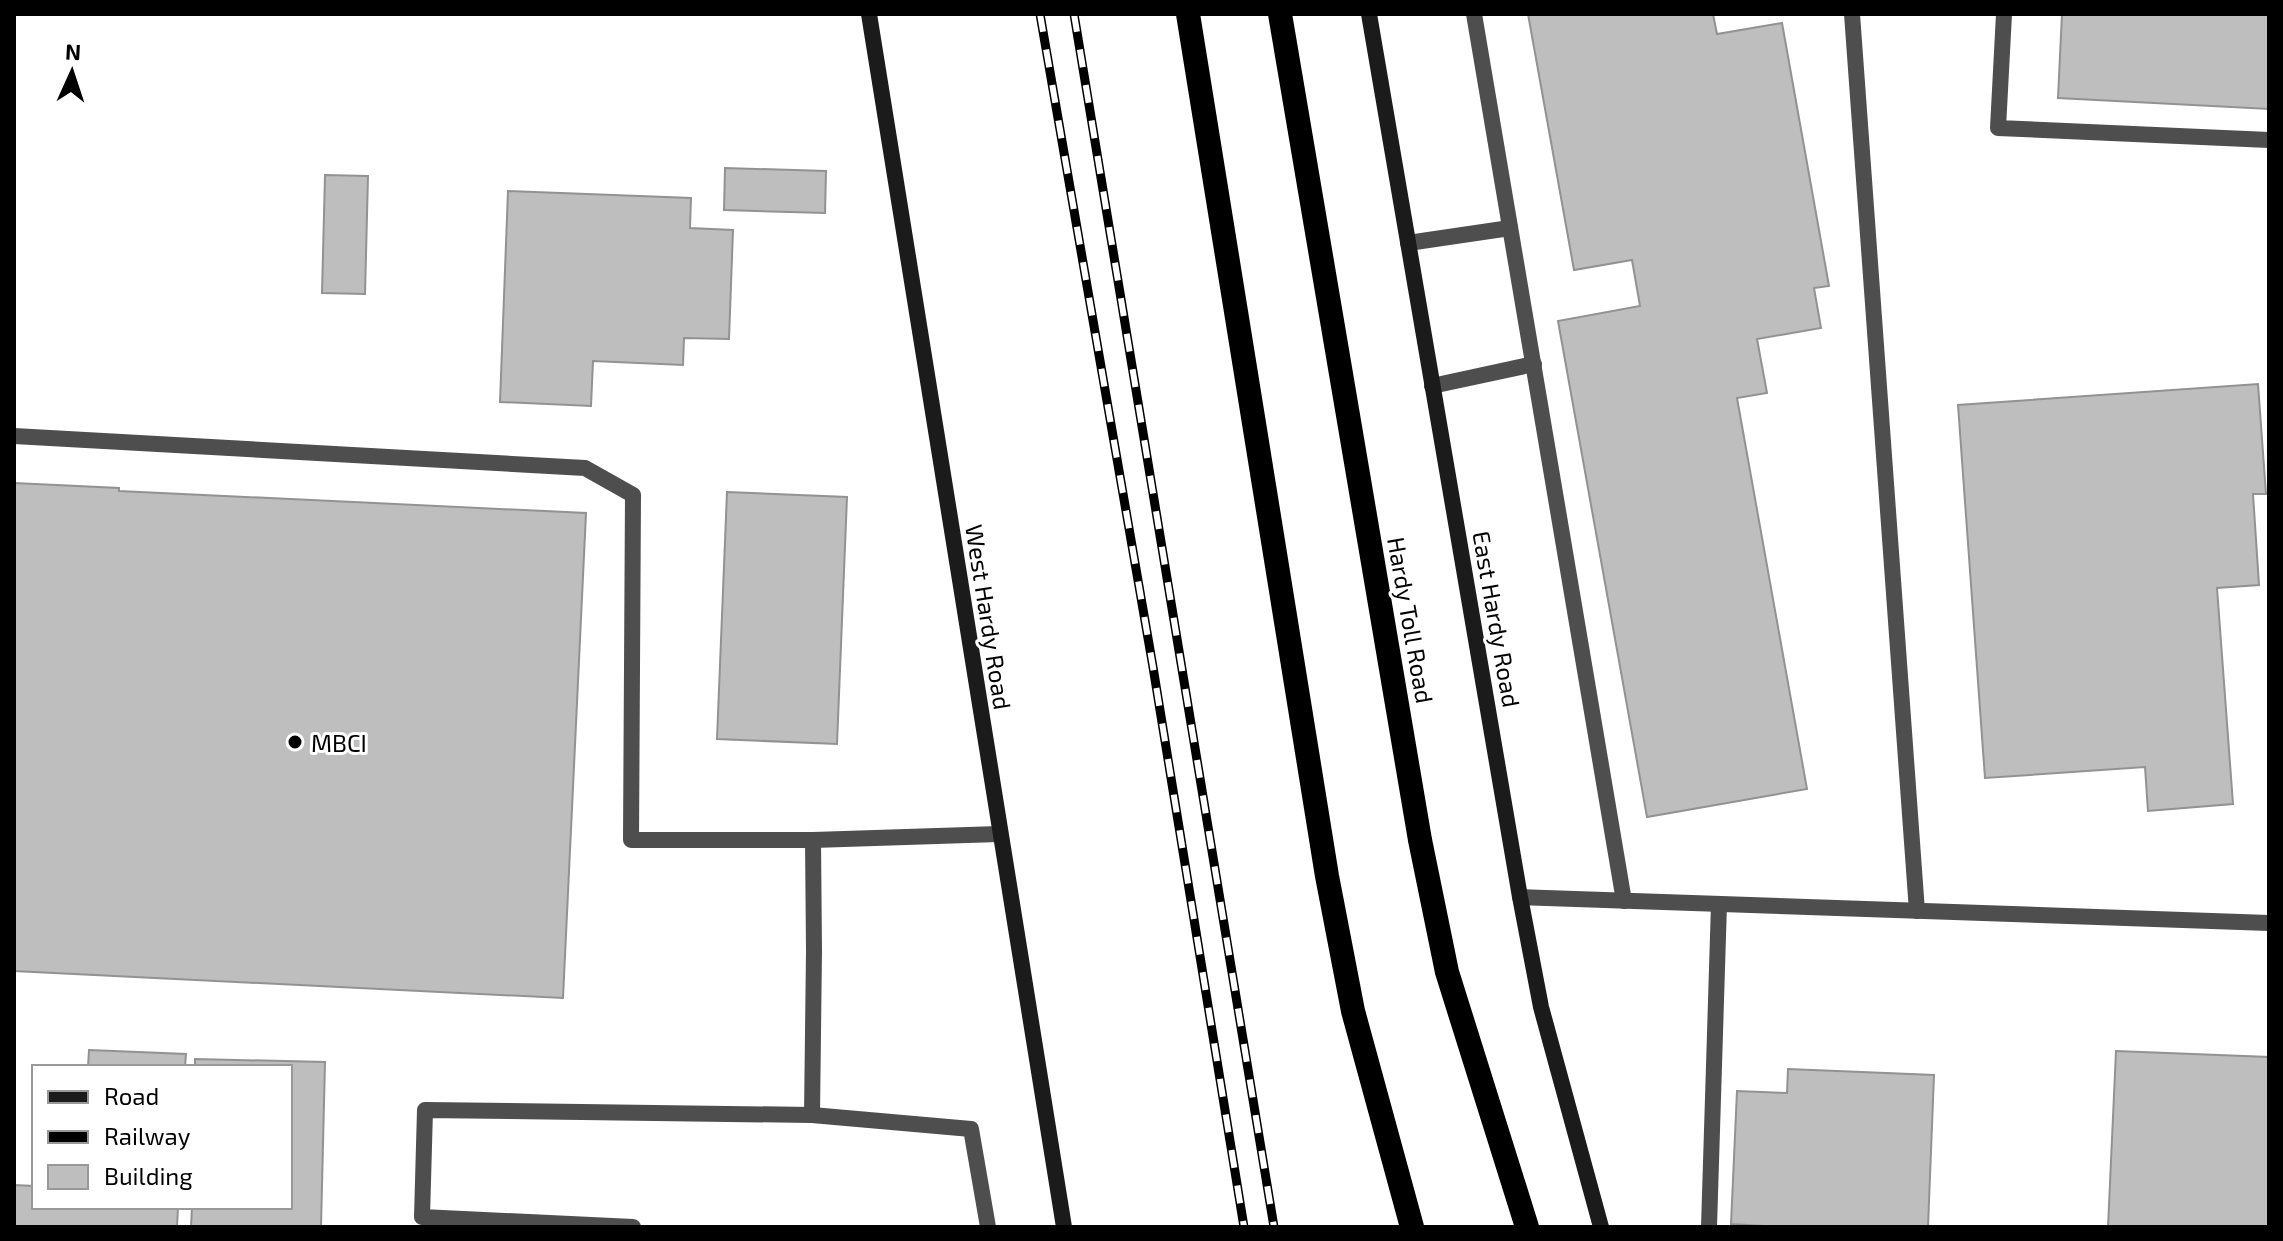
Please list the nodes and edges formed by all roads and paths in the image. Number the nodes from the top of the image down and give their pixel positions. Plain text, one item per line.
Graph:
1 (869, 14) edge
2 (1188, 14) edge
3 (1280, 14) edge
4 (1369, 14) edge
5 (1474, 14) edge
6 (1852, 14) edge
7 (2004, 14) edge
8 (2269, 140) edge
9 (1510, 228) junction
10 (1408, 243) junction
11 (1534, 364) junction
12 (1432, 386) junction
13 (14, 436) edge
14 (999, 834) junction
15 (813, 840) junction
16 (1520, 897) junction
17 (1624, 901) junction
18 (1719, 904) junction
19 (1917, 911) junction
20 (2269, 923) edge
21 (812, 1115) junction
22 (633, 1227) edge
23 (988, 1227) edge
24 (1064, 1227) edge
25 (1412, 1227) edge
26 (1527, 1227) edge
27 (1601, 1227) edge
28 (1709, 1227) edge

1 - 14 main road, West Hardy Road
2 - 25 highway
3 - 26 highway, Hardy Toll Road
4 - 10 main road, East Hardy Road
5 - 9 lane
6 - 19 lane
7 - 8 lane
9 - 10 lane
9 - 11 lane
10 - 12 main road, East Hardy Road
11 - 12 lane
11 - 17 lane
12 - 16 main road, East Hardy Road
13 - 15 lane
14 - 15 lane
14 - 24 main road, West Hardy Road
15 - 21 lane
16 - 17 lane
16 - 27 main road, East Hardy Road
17 - 18 lane
18 - 19 lane
18 - 28 lane
19 - 20 lane
21 - 22 lane
21 - 23 lane

